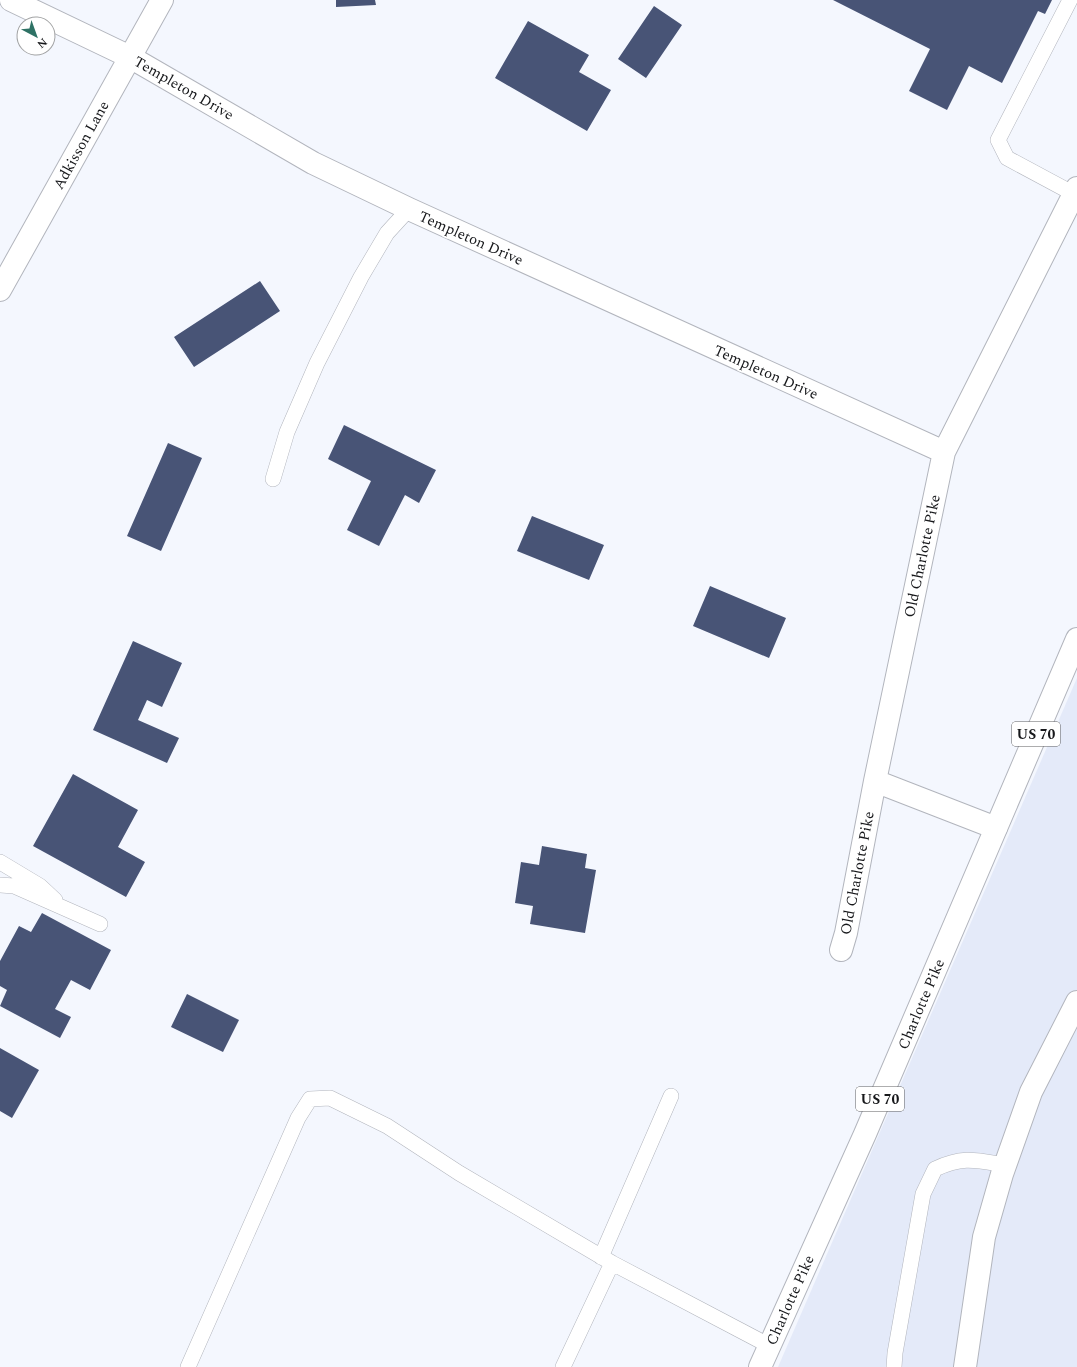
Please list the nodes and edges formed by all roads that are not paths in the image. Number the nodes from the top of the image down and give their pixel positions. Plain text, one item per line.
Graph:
1 (11, 0) edge
2 (162, 0) edge
3 (1070, 0) edge
4 (130, 57) junction
5 (1075, 191) edge
6 (409, 210) junction
7 (0, 290) edge
8 (944, 452) junction
9 (273, 479) dead end
10 (1077, 639) edge
11 (875, 781) junction
12 (996, 828) junction
13 (0, 862) edge
14 (0, 885) edge
15 (65, 909) junction
16 (100, 924) dead end
17 (841, 950) dead end
18 (1077, 1002) edge
19 (671, 1096) dead end
20 (1005, 1165) junction
21 (606, 1260) junction
22 (770, 1346) junction
23 (188, 1367) edge
24 (563, 1367) edge
25 (760, 1367) edge
26 (894, 1367) edge
27 (965, 1367) edge

1 - 4 street, Templeton Drive
2 - 4 street, Adkisson Lane
3 - 5 lane
4 - 6 street, Templeton Drive
4 - 7 street, Adkisson Lane
5 - 8 street, Old Charlotte Pike
6 - 8 street, Templeton Drive
6 - 9 lane
8 - 11 street, Old Charlotte Pike
10 - 12 street, Charlotte Pike / US 70
11 - 12 street
11 - 17 street, Old Charlotte Pike
12 - 22 street, Charlotte Pike / US 70
13 - 15 lane
14 - 15 lane
15 - 16 lane
18 - 20 street
19 - 21 lane
20 - 26 lane
20 - 27 street
21 - 22 lane
21 - 23 lane
21 - 24 lane
22 - 25 street, Charlotte Pike / US 70

